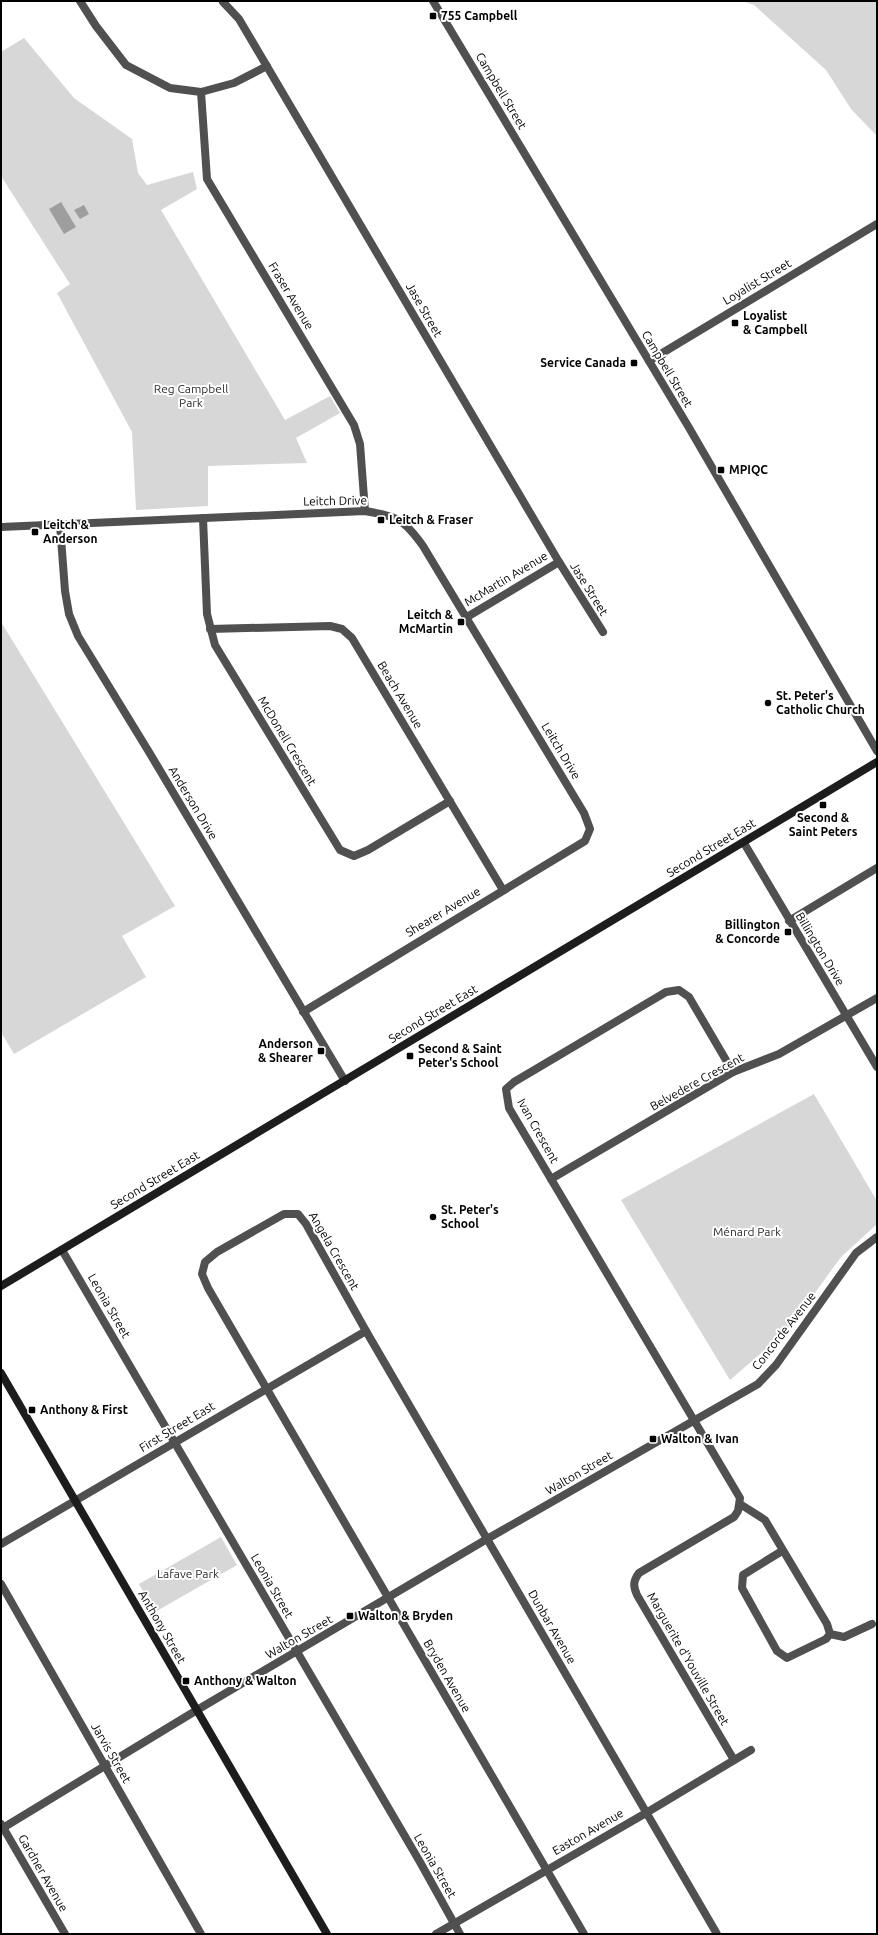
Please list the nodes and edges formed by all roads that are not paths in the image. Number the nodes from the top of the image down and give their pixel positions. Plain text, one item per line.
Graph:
1 (80, 1) edge
2 (433, 1) edge
3 (223, 2) dead end
4 (267, 66) junction
5 (201, 92) junction
6 (877, 224) edge
7 (649, 361) junction
8 (365, 511) junction
9 (203, 518) junction
10 (60, 525) junction
11 (1, 527) edge
12 (558, 562) junction
13 (467, 617) junction
14 (210, 629) junction
15 (603, 632) dead end
16 (877, 751) edge
17 (877, 762) edge
18 (450, 801) junction
19 (590, 829) joint
20 (744, 843) junction
21 (877, 868) edge
22 (503, 890) junction
23 (789, 920) junction
24 (877, 998) edge
25 (302, 1012) junction
26 (846, 1016) junction
27 (877, 1067) edge
28 (733, 1072) junction
29 (345, 1081) junction
30 (551, 1179) junction
31 (877, 1237) edge
32 (62, 1250) junction
33 (1, 1286) edge
34 (366, 1331) junction
35 (1, 1373) edge
36 (267, 1388) junction
37 (694, 1421) junction
38 (175, 1443) junction
39 (76, 1501) junction
40 (740, 1504) junction
41 (487, 1539) junction
42 (1, 1544) edge
43 (782, 1551) junction
44 (1, 1584) edge
45 (388, 1598) junction
46 (872, 1624) dead end
47 (830, 1634) junction
48 (296, 1652) junction
49 (197, 1710) junction
50 (751, 1750) dead end
51 (734, 1760) junction
52 (104, 1766) junction
53 (646, 1814) junction
54 (2, 1827) edge
55 (546, 1870) junction
56 (454, 1924) junction
57 (64, 1934) edge
58 (200, 1934) edge
59 (327, 1934) edge
60 (436, 1934) edge
61 (460, 1934) edge
62 (584, 1934) edge
63 (717, 1934) edge

1 - 5 street
2 - 7 street, Campbell Street
3 - 4 street, Jase Street
4 - 5 street
4 - 12 street, Jase Street
5 - 8 street, Fraser Avenue
6 - 7 street, Loyalist Street
7 - 16 street, Campbell Street
8 - 9 street, Leitch Drive
8 - 13 street, Leitch Drive
9 - 10 street, Leitch Drive
9 - 14 street, McDonell Crescent
10 - 11 street, Leitch Drive
10 - 25 street, Anderson Drive
12 - 13 street, McMartin Avenue
12 - 15 street, Jase Street
13 - 19 street, Leitch Drive
14 - 18 street, Beach Avenue
14 - 18 street, McDonell Crescent
17 - 20 main road, Second Street East
18 - 22 street, Beach Avenue
19 - 22 street, Shearer Avenue
20 - 23 street, Billington Drive
20 - 29 main road, Second Street East
21 - 23 street
22 - 25 street, Shearer Avenue
23 - 26 street, Billington Drive
24 - 26 street, Belvedere Crescent
25 - 29 street, Anderson Drive
26 - 27 street, Billington Drive
26 - 28 street, Belvedere Crescent
28 - 30 street, Belvedere Crescent
28 - 30 street, Ivan Crescent
29 - 32 main road, Second Street East
30 - 37 street, Ivan Crescent
31 - 37 street, Concorde Avenue
32 - 33 main road, Second Street East
32 - 38 street, Leonia Street
34 - 36 street, First Street East
34 - 36 street, Angela Crescent
34 - 41 street, Dunbar Avenue
35 - 39 main road, Anthony Street
36 - 38 street, First Street East
36 - 45 street, Bryden Avenue
37 - 40 street
37 - 41 street, Walton Street
38 - 39 street, First Street East
38 - 48 street, Leonia Street
39 - 42 street, First Street East
39 - 49 main road, Anthony Street
40 - 43 street
40 - 51 street, Marguerite d'Youville Street
41 - 45 street, Walton Street
41 - 53 street, Dunbar Avenue
43 - 47 street
43 - 47 street
44 - 52 street, Jarvis Street
45 - 48 street, Walton Street
45 - 55 street, Bryden Avenue
46 - 47 street
48 - 49 street, Walton Street
48 - 56 street, Leonia Street
49 - 52 street, Walton Street
49 - 59 main road, Anthony Street
50 - 51 street, Easton Avenue
51 - 53 street, Easton Avenue
52 - 54 street, Walton Street
52 - 58 street, Jarvis Street
53 - 55 street, Easton Avenue
53 - 63 street, Dunbar Avenue
54 - 57 street, Gardner Avenue
55 - 56 street, Easton Avenue
55 - 62 street, Bryden Avenue
56 - 60 street, Easton Avenue
56 - 61 street, Leonia Street

